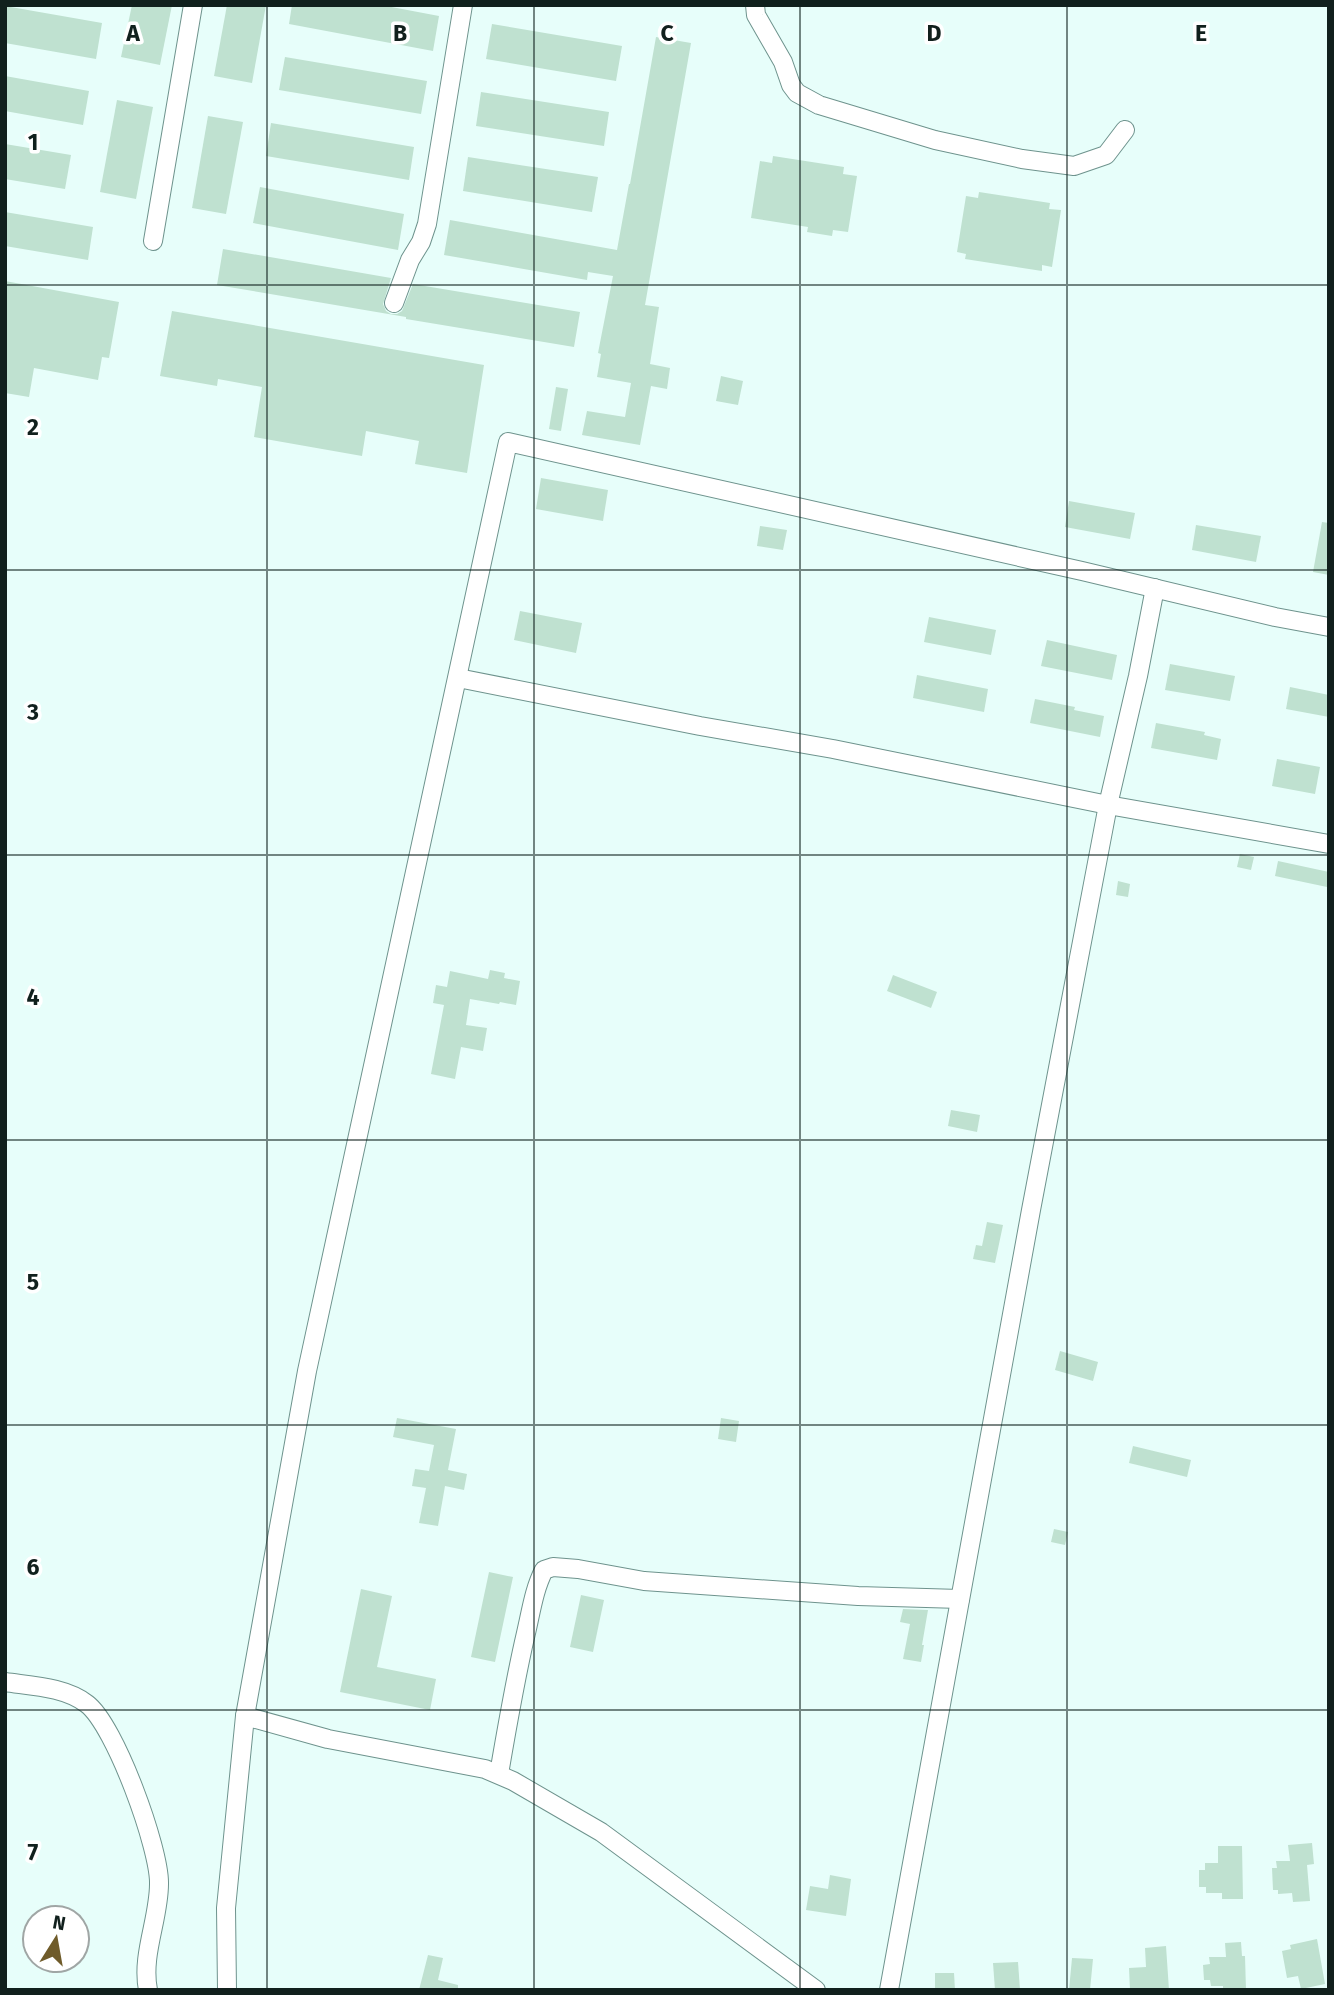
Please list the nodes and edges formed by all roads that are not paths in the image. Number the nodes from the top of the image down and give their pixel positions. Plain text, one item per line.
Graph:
1 (193, 5) edge
2 (463, 5) edge
3 (755, 5) edge
4 (1125, 130) dead end
5 (153, 241) dead end
6 (394, 303) dead end
7 (1155, 588) junction
8 (1329, 627) edge
9 (458, 678) junction
10 (1108, 804) junction
11 (1329, 844) edge
12 (960, 1599) junction
13 (5, 1682) edge
14 (245, 1716) junction
15 (499, 1774) junction
16 (148, 1990) edge
17 (227, 1990) edge
18 (816, 1990) edge
19 (889, 1990) edge

1 - 5 street
2 - 6 street
3 - 4 street
7 - 8 street
7 - 9 street
7 - 10 street
9 - 10 street
9 - 14 street
10 - 11 street
10 - 12 street
12 - 15 street
12 - 19 street
13 - 16 street
14 - 15 street
14 - 17 street
15 - 18 street

